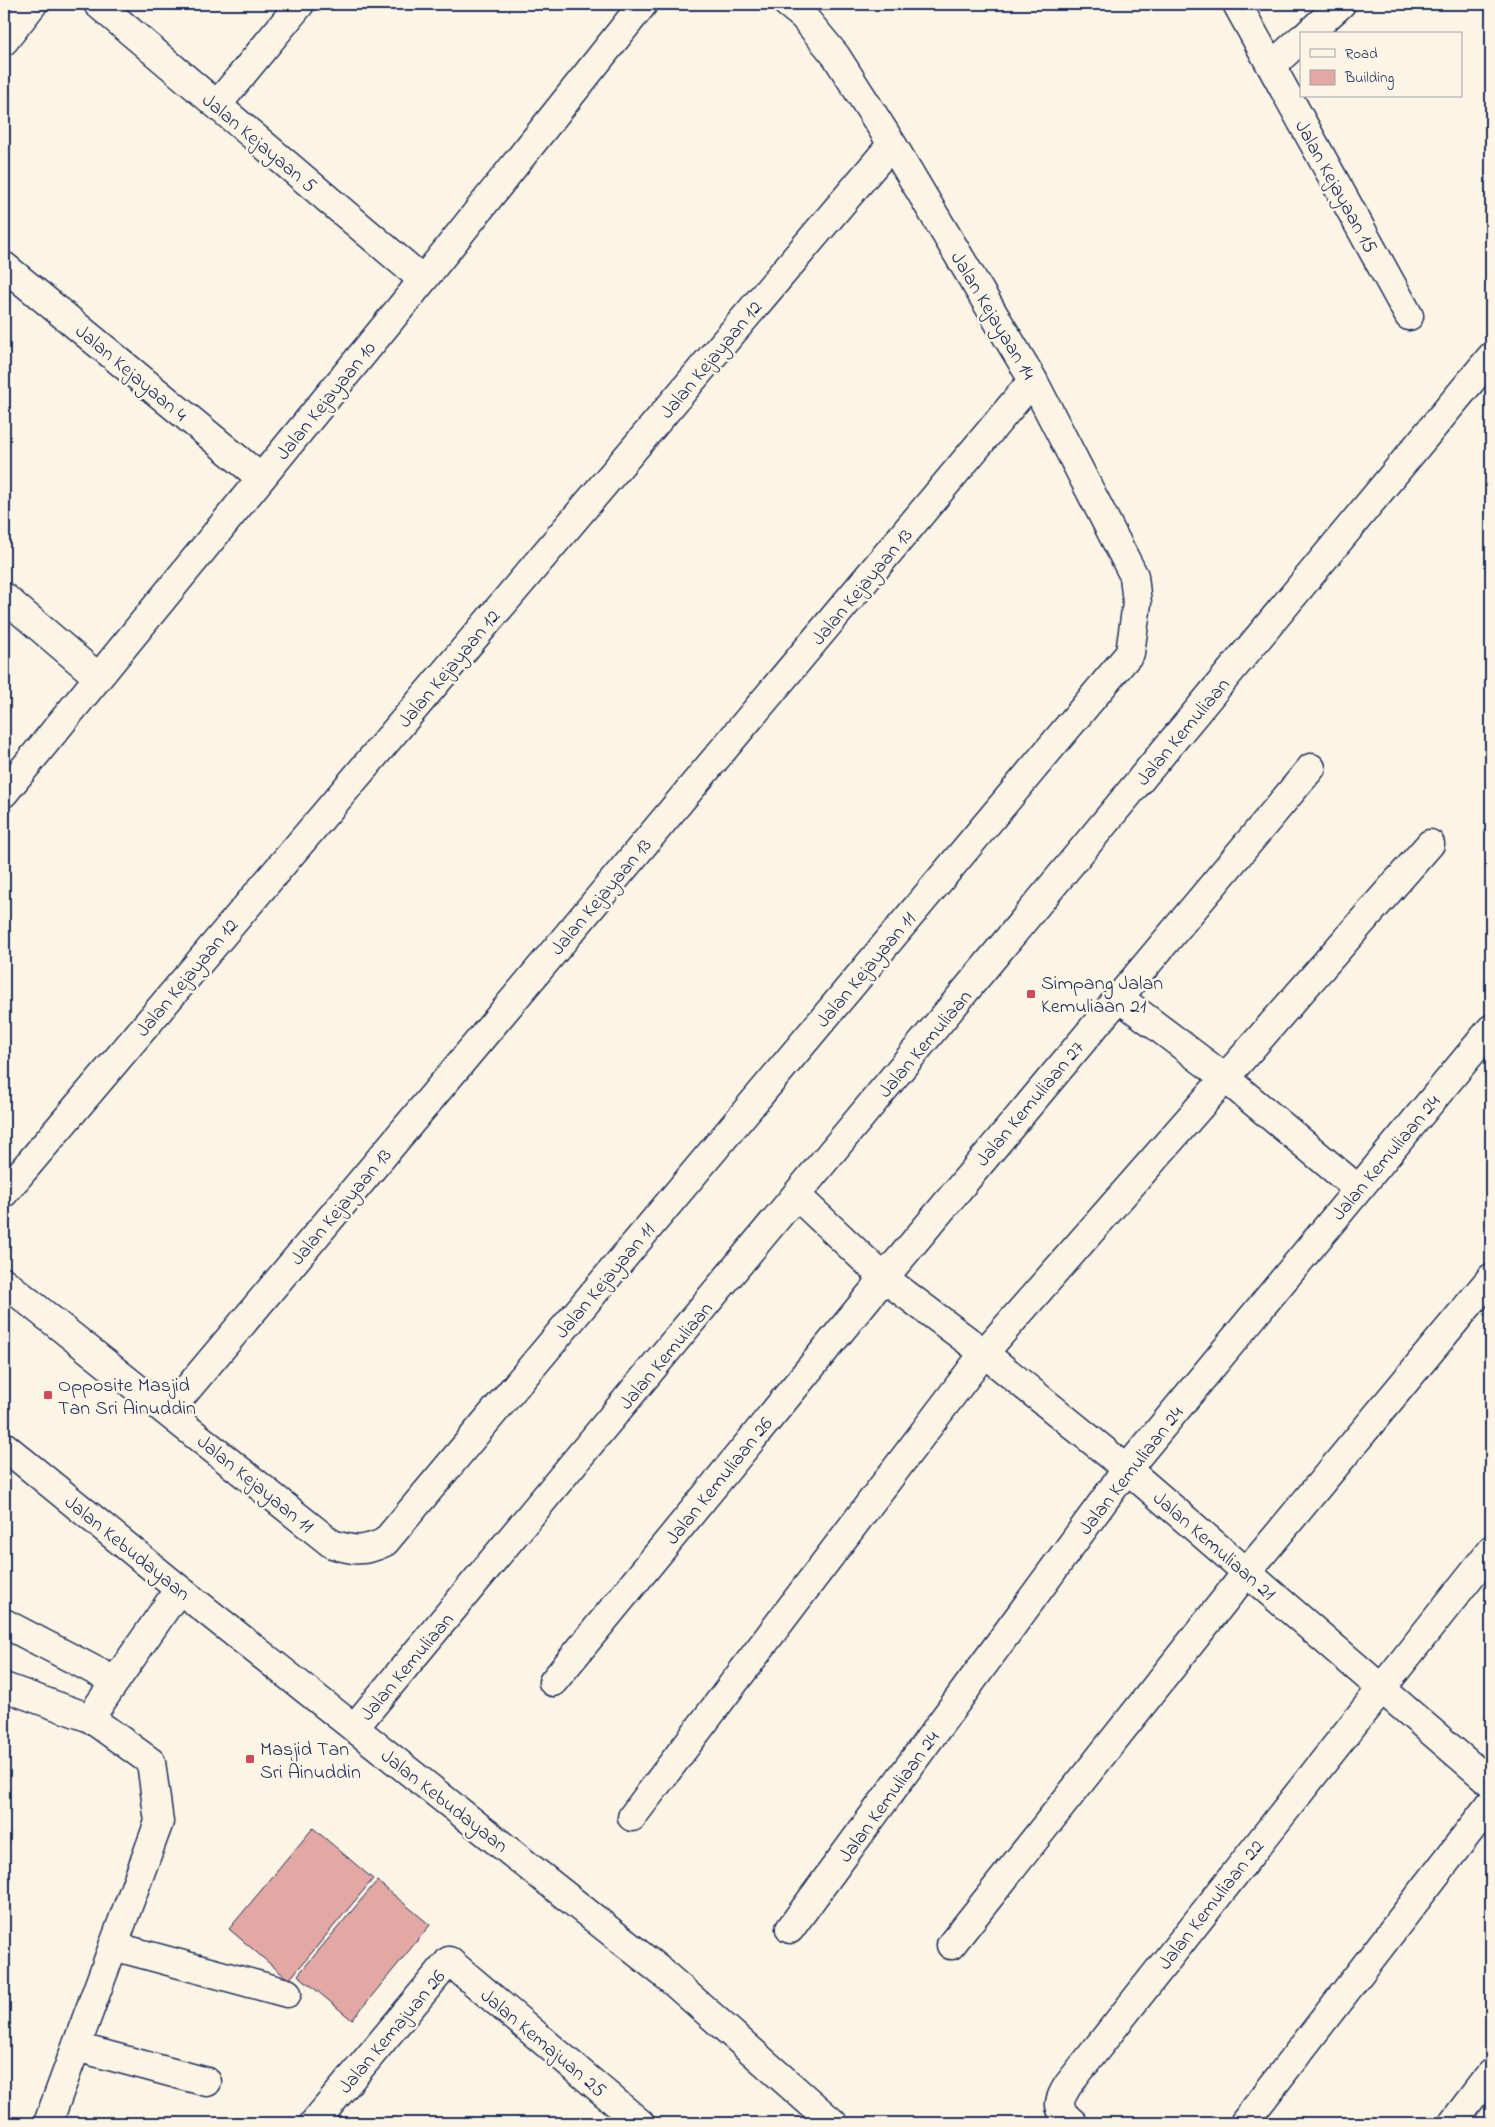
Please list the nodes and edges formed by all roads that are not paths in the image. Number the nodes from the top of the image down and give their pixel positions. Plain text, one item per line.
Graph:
1 (33, 4) edge
2 (98, 4) edge
3 (300, 4) edge
4 (643, 4) edge
5 (788, 4) edge
6 (1237, 4) edge
7 (1341, 4) edge
8 (1310, 32) edge
9 (4, 40) edge
10 (1300, 40) edge
11 (1272, 66) junction
12 (217, 105) junction
13 (892, 144) junction
14 (4, 266) edge
15 (423, 280) junction
16 (1409, 316) dead end
17 (1491, 356) edge
18 (1033, 380) junction
19 (261, 478) junction
20 (4, 597) edge
21 (1130, 653) joint
22 (98, 677) junction
23 (1311, 768) dead end
24 (4, 793) edge
25 (1430, 844) dead end
26 (1118, 997) junction
27 (1491, 1029) edge
28 (1225, 1078) junction
29 (1358, 1189) junction
30 (4, 1193) edge
31 (797, 1196) junction
32 (884, 1278) junction
33 (1491, 1278) edge
34 (4, 1282) edge
35 (984, 1353) junction
36 (168, 1412) junction
37 (4, 1446) edge
38 (1127, 1469) junction
39 (1491, 1550) edge
40 (1247, 1572) junction
41 (179, 1589) junction
42 (4, 1623) edge
43 (116, 1681) junction
44 (553, 1682) dead end
45 (4, 1686) edge
46 (1381, 1688) junction
47 (90, 1718) junction
48 (354, 1728) junction
49 (1491, 1783) edge
50 (1491, 1803) edge
51 (632, 1817) dead end
52 (790, 1929) dead end
53 (113, 1946) junction
54 (951, 1946) dead end
55 (448, 1961) joint
56 (287, 1994) dead end
57 (76, 2047) junction
58 (1491, 2073) edge
59 (207, 2082) dead end
60 (48, 2123) edge
61 (314, 2123) edge
62 (640, 2123) edge
63 (832, 2123) edge
64 (1073, 2123) edge
65 (1244, 2123) edge
66 (1453, 2123) edge

1 - 9 street
2 - 12 street, Jalan Kejayaan 5
3 - 12 street
4 - 15 street, Jalan Kejayaan 10
5 - 13 street, Jalan Kejayaan 14
6 - 11 street, Jalan Kejayaan 15
7 - 8 street
10 - 11 street
11 - 16 street, Jalan Kejayaan 15
12 - 15 street, Jalan Kejayaan 5
13 - 18 street, Jalan Kejayaan 14
13 - 30 street, Jalan Kejayaan 12
14 - 19 street, Jalan Kejayaan 4
15 - 19 street, Jalan Kejayaan 10
17 - 31 street, Jalan Kemuliaan
18 - 21 street, Jalan Kejayaan 14
18 - 36 street, Jalan Kejayaan 13
19 - 22 street, Jalan Kejayaan 10
20 - 22 street
21 - 36 street, Jalan Kejayaan 11
22 - 24 street, Jalan Kejayaan 10
23 - 26 street, Jalan Kemuliaan 27
25 - 28 street
26 - 28 street
26 - 32 street, Jalan Kemuliaan 27
27 - 29 street, Jalan Kemuliaan 24
28 - 29 street
28 - 35 street
29 - 38 street, Jalan Kemuliaan 24
31 - 32 street, Jalan Kemuliaan 21
31 - 48 street, Jalan Kemuliaan
32 - 35 street, Jalan Kemuliaan 21
32 - 44 street, Jalan Kemuliaan 26
33 - 40 street
34 - 36 street, Jalan Kejayaan 11
35 - 38 street, Jalan Kemuliaan 21
35 - 51 street
37 - 41 street, Jalan Kebudayaan
38 - 40 street, Jalan Kemuliaan 21
38 - 52 street, Jalan Kemuliaan 24
39 - 46 street
40 - 46 street, Jalan Kemuliaan 21
40 - 54 street
41 - 43 street
41 - 48 street, Jalan Kebudayaan
42 - 43 street
43 - 47 street
45 - 47 street
46 - 49 street, Jalan Kemuliaan 21
46 - 64 street, Jalan Kemuliaan 22
47 - 53 street
48 - 63 street, Jalan Kebudayaan
50 - 65 street
53 - 56 street
53 - 57 street
55 - 61 street, Jalan Kemajuan 26
55 - 62 street, Jalan Kemajuan 25
57 - 59 street
57 - 60 street
58 - 66 street

